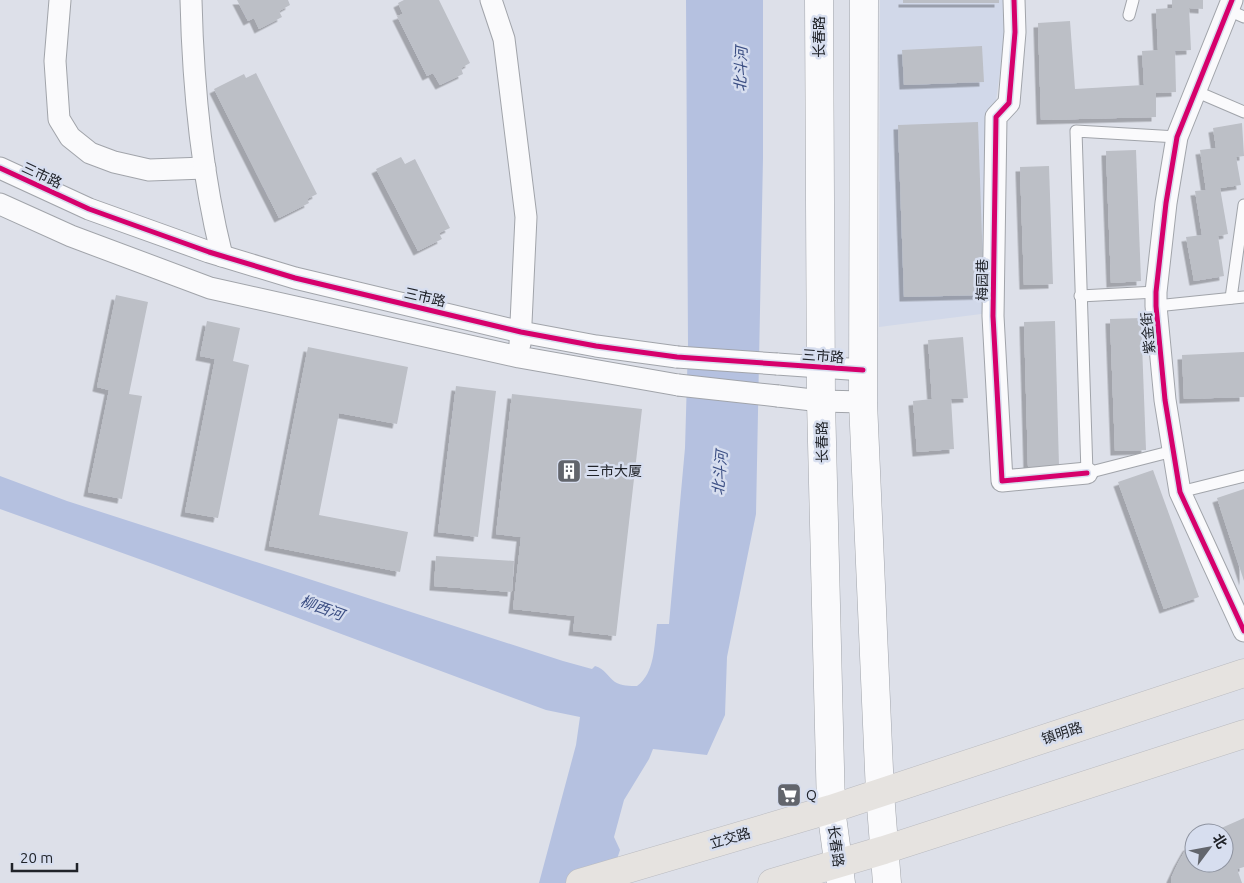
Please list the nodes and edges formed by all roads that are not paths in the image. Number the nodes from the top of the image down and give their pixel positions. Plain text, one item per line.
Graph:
1 (60, 0) edge
2 (191, 0) edge
3 (491, 0) edge
4 (819, 0) edge
5 (864, 0) edge
6 (1014, 0) edge
7 (1133, 0) edge
8 (1235, 9) edge
9 (1129, 15) dead end
10 (1195, 91) junction
11 (1244, 112) edge
12 (1177, 137) junction
13 (0, 168) edge
14 (205, 168) junction
15 (0, 204) edge
16 (1244, 205) edge
17 (222, 256) junction
18 (1080, 296) junction
19 (1244, 297) edge
20 (1231, 298) junction
21 (1156, 299) junction
22 (521, 332) junction
23 (520, 357) junction
24 (821, 368) junction
25 (863, 370) junction
26 (821, 401) junction
27 (863, 402) junction
28 (1173, 451) junction
29 (1087, 473) junction
30 (1244, 476) edge
31 (1180, 492) junction
32 (1244, 631) edge
33 (1244, 673) edge
34 (1244, 734) edge
35 (880, 793) junction
36 (831, 809) junction
37 (884, 850) junction
38 (840, 873) edge
39 (580, 883) edge
40 (772, 883) edge
41 (887, 883) edge

1 - 14 street
2 - 14 street
3 - 22 street
4 - 24 main road, 长春路
5 - 25 main road
6 - 29 street, 梅园巷
7 - 9 lane
8 - 10 street, 紫金街
10 - 11 lane
10 - 12 street, 紫金街
12 - 18 lane
12 - 21 street, 紫金街
13 - 17 street, 三市路
14 - 17 street
15 - 23 street
16 - 20 lane
17 - 22 street, 三市路
18 - 21 lane
18 - 29 lane
19 - 20 lane
20 - 21 lane
21 - 28 street, 紫金街
22 - 23 street
22 - 24 street, 三市路, bridge
23 - 26 street, bridge
24 - 25 street, 三市路
24 - 26 main road, 长春路
25 - 27 main road
26 - 27 street
26 - 36 main road, 长春路
27 - 35 main road
28 - 29 lane
28 - 31 street, 紫金街
30 - 31 lane
31 - 32 street, 紫金街
33 - 35 main road, 镇明路
34 - 37 main road
35 - 36 main road, 立交路
35 - 37 main road
36 - 38 main road, 长春路
36 - 39 main road, 立交路
37 - 38 main road
37 - 41 main road
38 - 40 main road

